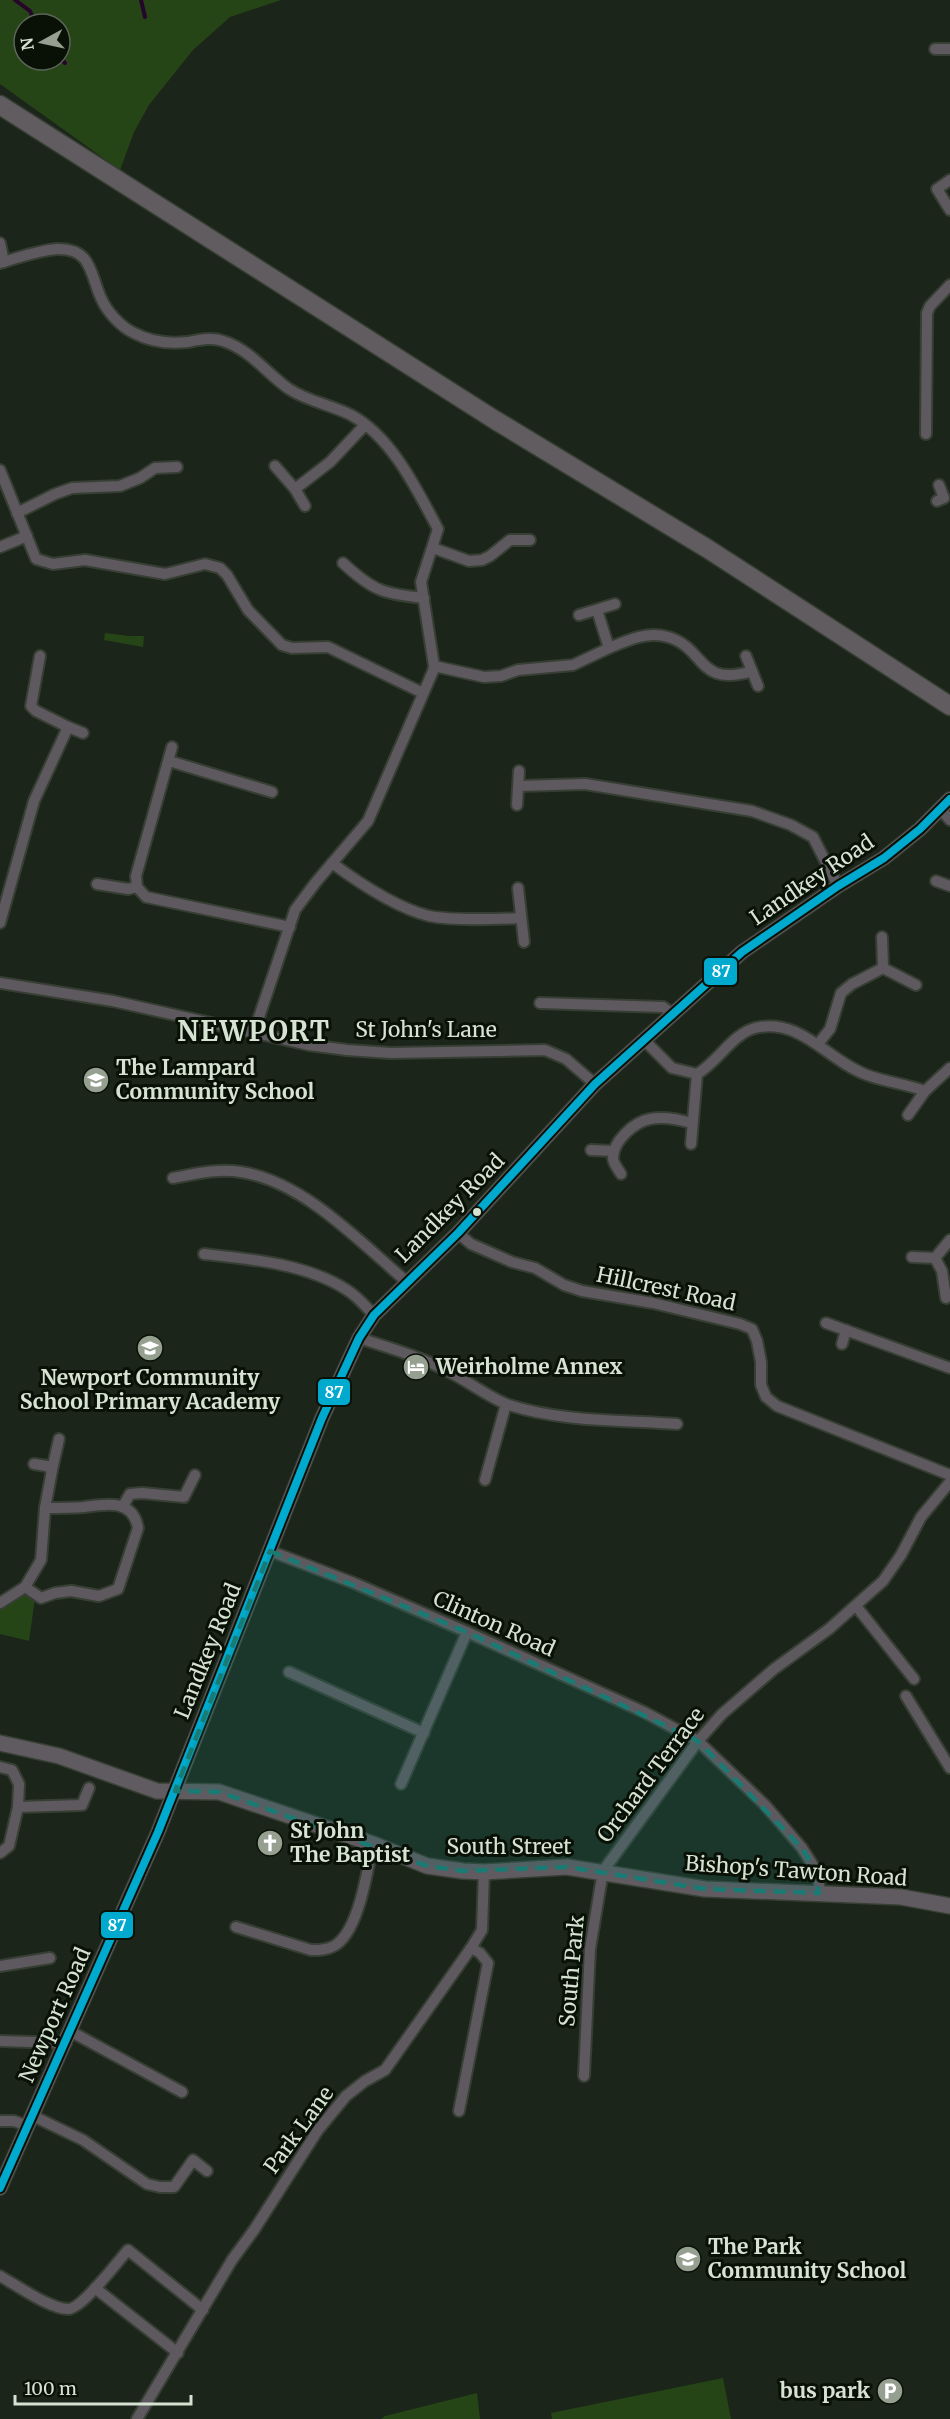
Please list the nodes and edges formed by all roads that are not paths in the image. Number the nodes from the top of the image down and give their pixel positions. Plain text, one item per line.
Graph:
1 (935, 49) dead end
2 (950, 50) edge
3 (0, 105) edge
4 (950, 180) edge
5 (950, 210) edge
6 (0, 243) edge
7 (2, 262) edge
8 (950, 285) edge
9 (365, 425) junction
10 (927, 437) dead end
11 (151, 457) dead end
12 (275, 466) dead end
13 (177, 467) dead end
14 (155, 468) junction
15 (0, 470) edge
16 (939, 485) dead end
17 (295, 489) junction
18 (943, 498) edge
19 (305, 506) dead end
20 (17, 513) junction
21 (507, 529) dead end
22 (27, 536) junction
23 (510, 540) junction
24 (530, 540) dead end
25 (0, 547) edge
26 (433, 548) junction
27 (343, 563) dead end
28 (424, 597) junction
29 (615, 604) dead end
30 (597, 610) junction
31 (579, 615) dead end
32 (609, 648) junction
33 (40, 656) dead end
34 (746, 656) dead end
35 (434, 666) junction
36 (752, 671) junction
37 (758, 686) dead end
38 (425, 689) junction
39 (950, 706) edge
40 (68, 727) junction
41 (83, 733) dead end
42 (172, 747) dead end
43 (169, 761) junction
44 (519, 771) dead end
45 (519, 786) junction
46 (272, 792) dead end
47 (945, 804) edge
48 (518, 805) dead end
49 (950, 820) edge
50 (332, 863) junction
51 (936, 881) dead end
52 (97, 884) dead end
53 (838, 886) junction
54 (950, 886) edge
55 (137, 887) junction
56 (518, 888) dead end
57 (521, 918) junction
58 (0, 923) edge
59 (290, 927) junction
60 (882, 937) dead end
61 (524, 942) dead end
62 (883, 968) junction
63 (0, 983) edge
64 (916, 985) dead end
65 (540, 1003) dead end
66 (673, 1014) junction
67 (254, 1032) junction
68 (644, 1040) junction
69 (818, 1044) junction
70 (950, 1068) edge
71 (697, 1074) junction
72 (596, 1084) junction
73 (925, 1091) junction
74 (908, 1115) dead end
75 (692, 1123) junction
76 (691, 1144) dead end
77 (591, 1150) dead end
78 (614, 1151) junction
79 (621, 1174) dead end
80 (172, 1178) dead end
81 (458, 1233) junction
82 (950, 1240) edge
83 (204, 1254) dead end
84 (912, 1257) dead end
85 (935, 1258) junction
86 (407, 1282) junction
87 (946, 1298) dead end
88 (374, 1315) junction
89 (826, 1323) dead end
90 (846, 1330) junction
91 (359, 1338) junction
92 (842, 1344) dead end
93 (950, 1368) edge
94 (506, 1404) junction
95 (677, 1424) dead end
96 (59, 1439) dead end
97 (34, 1464) dead end
98 (52, 1470) junction
99 (195, 1475) dead end
100 (950, 1475) edge
101 (485, 1480) dead end
102 (950, 1482) edge
103 (123, 1506) junction
104 (45, 1508) junction
105 (270, 1551) junction
106 (24, 1587) junction
107 (0, 1603) edge
108 (856, 1606) junction
109 (467, 1632) junction
110 (289, 1672) dead end
111 (914, 1679) dead end
112 (906, 1696) dead end
113 (424, 1733) junction
114 (698, 1741) junction
115 (0, 1743) edge
116 (0, 1767) edge
117 (950, 1768) edge
118 (401, 1784) dead end
119 (88, 1788) dead end
120 (175, 1791) junction
121 (18, 1807) junction
122 (373, 1844) junction
123 (0, 1853) edge
124 (603, 1871) junction
125 (484, 1872) junction
126 (819, 1893) junction
127 (950, 1906) edge
128 (236, 1927) dead end
129 (471, 1948) junction
130 (50, 1958) dead end
131 (0, 1966) edge
132 (68, 2037) junction
133 (0, 2041) edge
134 (584, 2076) dead end
135 (182, 2092) dead end
136 (459, 2111) dead end
137 (0, 2121) edge
138 (30, 2121) junction
139 (207, 2171) dead end
140 (0, 2188) edge
141 (0, 2276) edge
142 (95, 2288) junction
143 (203, 2310) junction
144 (178, 2353) junction
145 (137, 2419) edge

1 - 2 street
3 - 39 highway
4 - 5 street
6 - 7 street
7 - 9 street
8 - 10 street
9 - 17 street
9 - 26 street
11 - 14 street
12 - 17 street
13 - 14 street
14 - 20 street
15 - 20 street
16 - 18 street
17 - 19 street
20 - 22 street
21 - 23 street
22 - 25 street
22 - 38 street
23 - 24 street
23 - 26 street
26 - 28 street
27 - 28 street
28 - 35 street
29 - 30 street
30 - 31 street
30 - 32 street
32 - 35 street
32 - 36 street
33 - 40 street
34 - 36 street
35 - 38 street
36 - 37 street
38 - 50 street
40 - 41 street
40 - 58 street
42 - 43 street
43 - 46 street
43 - 55 street
44 - 45 street
45 - 48 street
45 - 53 street
47 - 49 street
47 - 53 street, Landkey Road
50 - 57 street
50 - 59 street
51 - 54 street
52 - 55 street
53 - 66 street, Landkey Road
55 - 59 street
56 - 57 street
57 - 61 street
59 - 67 street
60 - 62 street
62 - 64 street
62 - 69 street
63 - 67 street, St John's Lane
65 - 66 street
66 - 68 street, Landkey Road
67 - 72 street, St John's Lane
68 - 71 street
68 - 72 street, Landkey Road
69 - 71 street
69 - 73 street
70 - 73 street
71 - 75 street
72 - 81 street, Landkey Road
73 - 74 street
75 - 76 street
75 - 78 street
77 - 78 street
78 - 79 street
80 - 86 street
81 - 86 street, Landkey Road
81 - 100 street, Hillcrest Road
82 - 85 street
83 - 88 street
84 - 85 street
85 - 87 street
86 - 88 street, Landkey Road
88 - 91 street, Landkey Road
89 - 90 street
90 - 92 street
90 - 93 street
91 - 94 street
91 - 105 street, Landkey Road
94 - 95 street
94 - 101 street
96 - 98 street
97 - 98 street
98 - 104 street
99 - 103 street
102 - 108 street, Orchard Terrace
103 - 104 street
103 - 106 street
104 - 106 street
105 - 109 street, Clinton Road
105 - 120 street, Landkey Road
106 - 107 street
108 - 111 street
108 - 114 street, Orchard Terrace
109 - 113 street
109 - 114 street, Clinton Road
110 - 113 street
112 - 117 street
113 - 118 street
114 - 124 street, Orchard Terrace
114 - 126 street, Clinton Road
115 - 120 main road, South Street
116 - 121 street
119 - 121 street
120 - 122 main road, South Street
120 - 132 street, Newport Road
121 - 123 street
122 - 125 main road, South Street
122 - 128 street
124 - 125 main road, South Street
124 - 126 main road, Bishop's Tawton Road
124 - 134 street, South Park
125 - 129 street, Park Lane
126 - 127 main road, Bishop's Tawton Road
129 - 136 street
129 - 143 street, Park Lane
130 - 131 street
132 - 133 street
132 - 135 street
132 - 138 street, Newport Road
137 - 138 street
138 - 139 street
138 - 140 street, Newport Road
141 - 142 street
142 - 143 street
142 - 144 street
143 - 144 street, Park Lane
144 - 145 street, Park Lane

